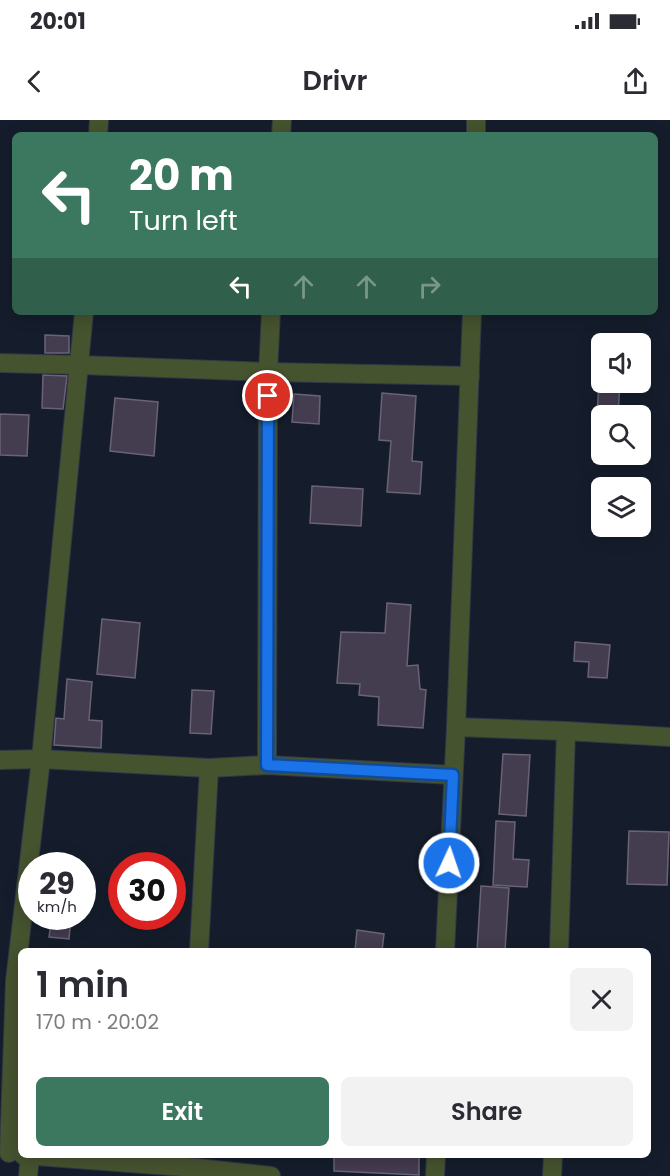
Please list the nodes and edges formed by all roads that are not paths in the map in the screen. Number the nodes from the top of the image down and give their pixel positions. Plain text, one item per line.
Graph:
1 (84, 315) edge
2 (271, 315) edge
3 (472, 315) edge
4 (0, 363) edge
5 (80, 364) junction
6 (268, 372) junction
7 (470, 376) junction
8 (456, 728) junction
9 (566, 731) junction
10 (670, 737) edge
11 (41, 759) junction
12 (0, 760) edge
13 (267, 765) junction
14 (209, 768) junction
15 (453, 775) junction
16 (19, 948) edge
17 (199, 948) edge
18 (445, 948) edge
19 (559, 948) edge
20 (18, 955) edge
21 (16, 1154) edge
22 (18, 1158) edge
23 (106, 1158) edge
24 (436, 1158) edge
25 (553, 1158) edge
26 (197, 1162) edge
27 (28, 1176) edge
28 (271, 1176) edge
29 (435, 1176) edge
30 (552, 1176) edge

1 - 5 street
2 - 6 street
3 - 7 street
4 - 5 street
5 - 6 street
5 - 11 street
6 - 7 street
6 - 13 street
7 - 8 street
8 - 9 street
8 - 15 street
9 - 10 street
9 - 19 street
11 - 12 street
11 - 14 street
11 - 16 street
13 - 14 street
13 - 15 street
14 - 17 street
15 - 18 street
20 - 21 street
22 - 27 street
23 - 26 street
24 - 29 street
25 - 30 street
26 - 28 street

